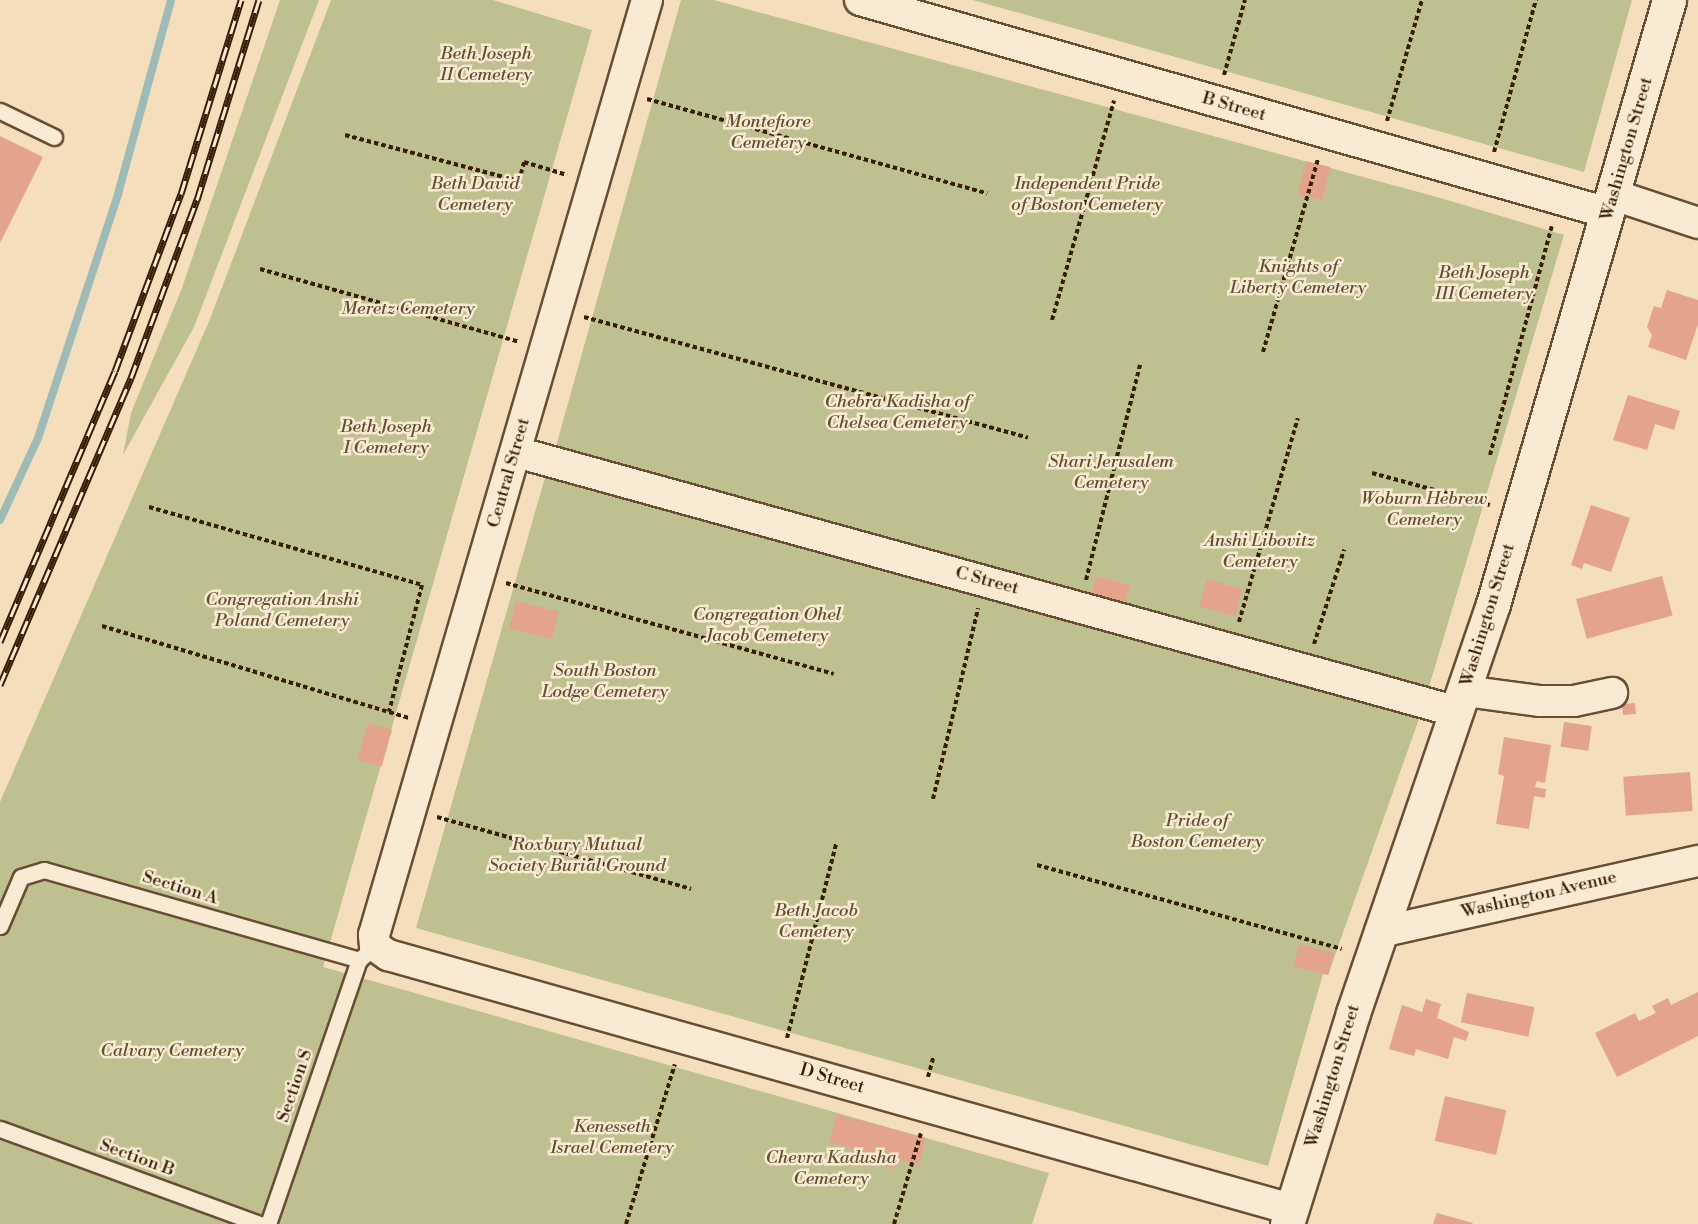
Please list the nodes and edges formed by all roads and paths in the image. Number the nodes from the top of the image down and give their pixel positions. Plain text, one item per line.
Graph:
1 (647, 0) edge
2 (860, 0) edge
3 (1245, 0) edge
4 (1422, 0) edge
5 (1536, 0) edge
6 (1670, 0) edge
7 (1121, 74) junction
8 (620, 92) junction
9 (1217, 102) junction
10 (0, 111) edge
11 (1326, 133) junction
12 (345, 135) dead end
13 (54, 137) dead end
14 (1379, 148) junction
15 (544, 168) dead end
16 (1487, 178) junction
17 (987, 193) dead end
18 (1560, 199) junction
19 (1611, 204) junction
20 (1698, 223) edge
21 (260, 268) dead end
22 (557, 310) junction
23 (1052, 320) dead end
24 (545, 350) junction
25 (1263, 352) dead end
26 (1140, 365) dead end
27 (1298, 417) dead end
28 (1028, 438) dead end
29 (516, 452) junction
30 (1490, 455) dead end
31 (1372, 473) dead end
32 (149, 507) dead end
33 (1520, 513) junction
34 (1344, 550) dead end
35 (480, 575) junction
36 (984, 581) junction
37 (1080, 607) junction
38 (102, 626) dead end
39 (1232, 649) junction
40 (1311, 653) dead end
41 (834, 674) dead end
42 (1612, 693) dead end
43 (1462, 702) junction
44 (388, 712) junction
45 (435, 726) junction
46 (933, 799) dead end
47 (411, 809) junction
48 (836, 844) dead end
49 (1698, 861) edge
50 (1037, 865) dead end
51 (691, 889) dead end
52 (0, 926) edge
53 (1376, 945) junction
54 (367, 953) junction
55 (683, 1038) junction
56 (780, 1065) junction
57 (929, 1107) junction
58 (0, 1129) edge
59 (1289, 1216) edge
60 (260, 1224) edge
61 (268, 1224) edge
62 (626, 1224) edge
63 (894, 1224) edge

1 - 8 street, Central Street
2 - 7 street, B Street
3 - 9 path
4 - 14 path
5 - 16 path
6 - 19 main road, Washington Street
7 - 9 street, B Street
7 - 23 path
8 - 17 path
8 - 22 street, Central Street
9 - 11 street, B Street
10 - 13 lane
11 - 14 street, B Street
11 - 25 path
12 - 15 path
14 - 16 street, B Street
16 - 18 street, B Street
18 - 19 street, B Street
18 - 30 path
19 - 20 street, B Street
19 - 33 main road, Washington Street
21 - 24 path
22 - 24 street, Central Street
22 - 28 path
24 - 29 street, Central Street
26 - 37 path
27 - 39 path
29 - 35 street, Central Street
29 - 36 street, C Street
31 - 33 path
32 - 44 path
33 - 43 main road, Washington Street
34 - 40 path
35 - 41 path
35 - 45 street, Central Street
36 - 37 street, C Street
36 - 46 path
37 - 39 street, C Street
38 - 44 path
39 - 43 street, C Street
42 - 43 street, C Street
43 - 53 main road, Washington Street
44 - 45 path
45 - 47 street, Central Street
47 - 51 path
47 - 54 street, Central Street
48 - 56 path
49 - 53 street, Washington Avenue
50 - 53 path
52 - 54 lane, Section A
53 - 59 main road, Washington Street
54 - 55 street, D Street
54 - 61 lane, Section S
55 - 56 street, D Street
55 - 62 path
56 - 57 street, D Street
57 - 59 street, D Street
57 - 63 path
58 - 60 lane, Section B

